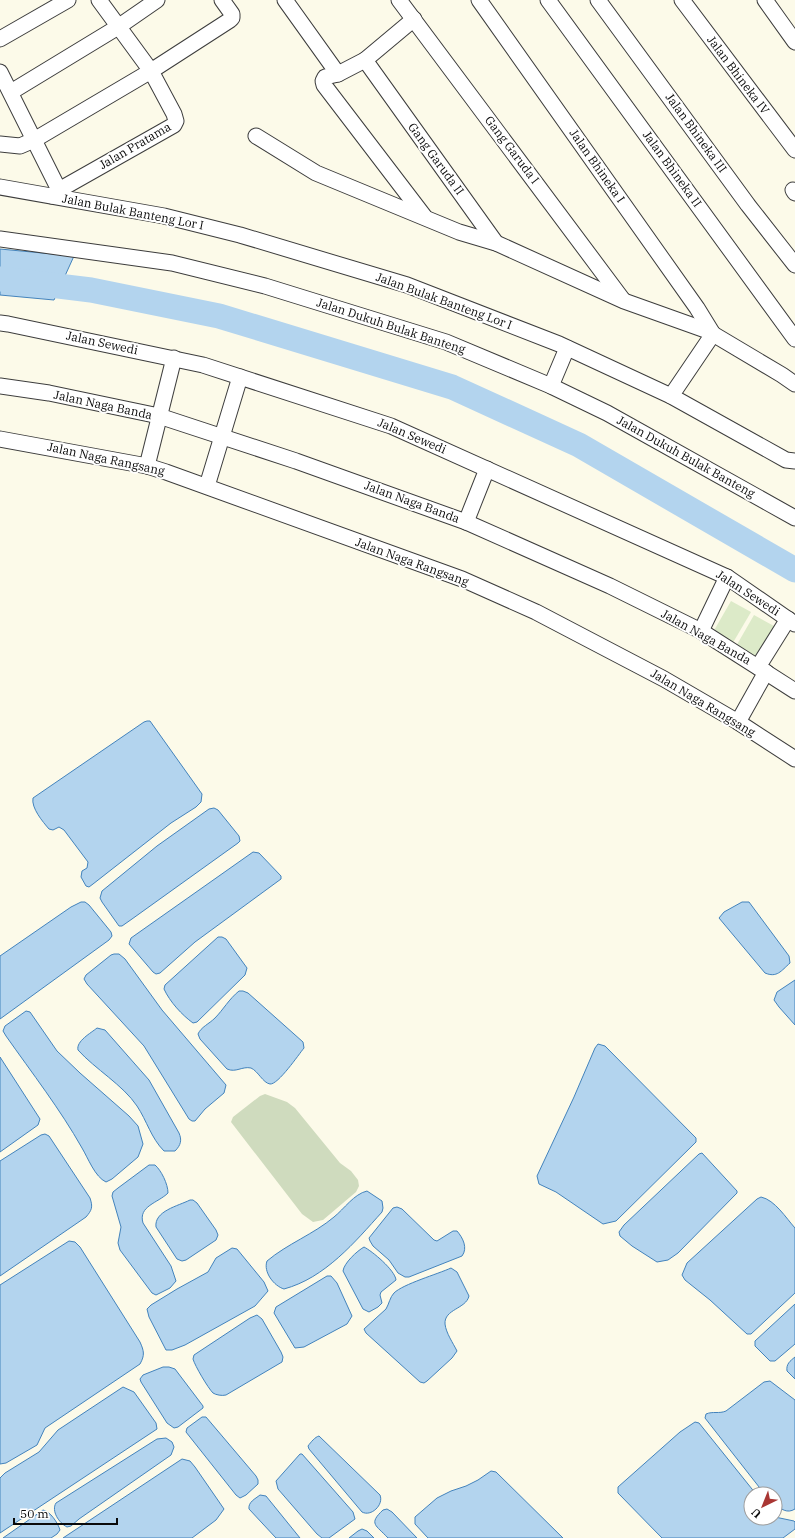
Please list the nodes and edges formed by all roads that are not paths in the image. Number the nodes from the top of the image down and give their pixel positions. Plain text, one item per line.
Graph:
1 (68, 0) edge
2 (99, 0) edge
3 (157, 0) edge
4 (222, 0) edge
5 (285, 0) edge
6 (399, 0) edge
7 (479, 0) edge
8 (548, 0) edge
9 (598, 0) edge
10 (682, 0) edge
11 (765, 0) edge
12 (414, 19) junction
13 (118, 27) junction
14 (0, 39) edge
15 (795, 42) edge
16 (365, 60) junction
17 (150, 71) junction
18 (0, 72) edge
19 (338, 74) junction
20 (11, 92) junction
21 (256, 136) dead end
22 (34, 140) junction
23 (0, 144) edge
24 (795, 150) edge
25 (0, 187) edge
26 (56, 193) junction
27 (425, 217) junction
28 (0, 239) edge
29 (496, 243) junction
30 (795, 265) edge
31 (624, 301) junction
32 (0, 323) edge
33 (713, 334) junction
34 (795, 339) edge
35 (567, 348) junction
36 (174, 358) junction
37 (240, 377) junction
38 (795, 384) edge
39 (0, 386) edge
40 (551, 386) junction
41 (671, 396) junction
42 (159, 416) junction
43 (223, 437) junction
44 (0, 439) edge
45 (795, 460) edge
46 (147, 466) junction
47 (487, 469) junction
48 (207, 486) junction
49 (795, 518) edge
50 (466, 522) junction
51 (727, 577) junction
52 (792, 621) edge
53 (701, 631) junction
54 (762, 670) junction
55 (795, 692) edge
56 (738, 722) junction
57 (795, 759) edge

1 - 14 street
2 - 13 street, Jalan Pratama
3 - 13 street
4 - 17 street
5 - 19 street
6 - 12 street, Gang Garuda I
7 - 33 street, Jalan Bhineka I
8 - 34 street, Jalan Bhineka II
9 - 30 street, Jalan Bhineka III
10 - 24 street, Jalan Bhineka IV
11 - 15 street
12 - 16 street
12 - 31 street, Gang Garuda I
13 - 17 street, Jalan Pratama
13 - 20 street
16 - 19 street
16 - 29 street, Gang Garuda II
17 - 22 street
17 - 26 street, Jalan Pratama
18 - 20 street
19 - 27 street
20 - 22 street
21 - 27 street
22 - 23 street
22 - 26 street
25 - 26 street, Jalan Bulak Banteng Lor I
26 - 35 street, Jalan Bulak Banteng Lor I
27 - 29 street
28 - 40 street, Jalan Dukuh Bulak Banteng
29 - 31 street
31 - 33 street, Jalan Bhineka I
32 - 36 street, Jalan Sewedi
33 - 38 street, Jalan Bhineka I
33 - 41 street
35 - 40 street
35 - 41 street, Jalan Bulak Banteng Lor I
36 - 37 street, Jalan Sewedi
36 - 42 street
37 - 43 street
37 - 47 street, Jalan Sewedi
39 - 42 street, Jalan Naga Banda
40 - 49 street, Jalan Dukuh Bulak Banteng
41 - 45 street, Jalan Bulak Banteng Lor I
42 - 43 street, Jalan Naga Banda
42 - 46 street
43 - 48 street
43 - 50 street, Jalan Naga Banda
44 - 46 street, Jalan Naga Rangsang
46 - 48 street, Jalan Naga Rangsang
47 - 50 street
47 - 51 street, Jalan Sewedi
48 - 56 street, Jalan Naga Rangsang
50 - 53 street, Jalan Naga Banda
51 - 52 street, Jalan Sewedi
51 - 53 street
52 - 54 street
53 - 54 street, Jalan Naga Banda
54 - 55 street, Jalan Naga Banda
54 - 56 street
56 - 57 street, Jalan Naga Rangsang

